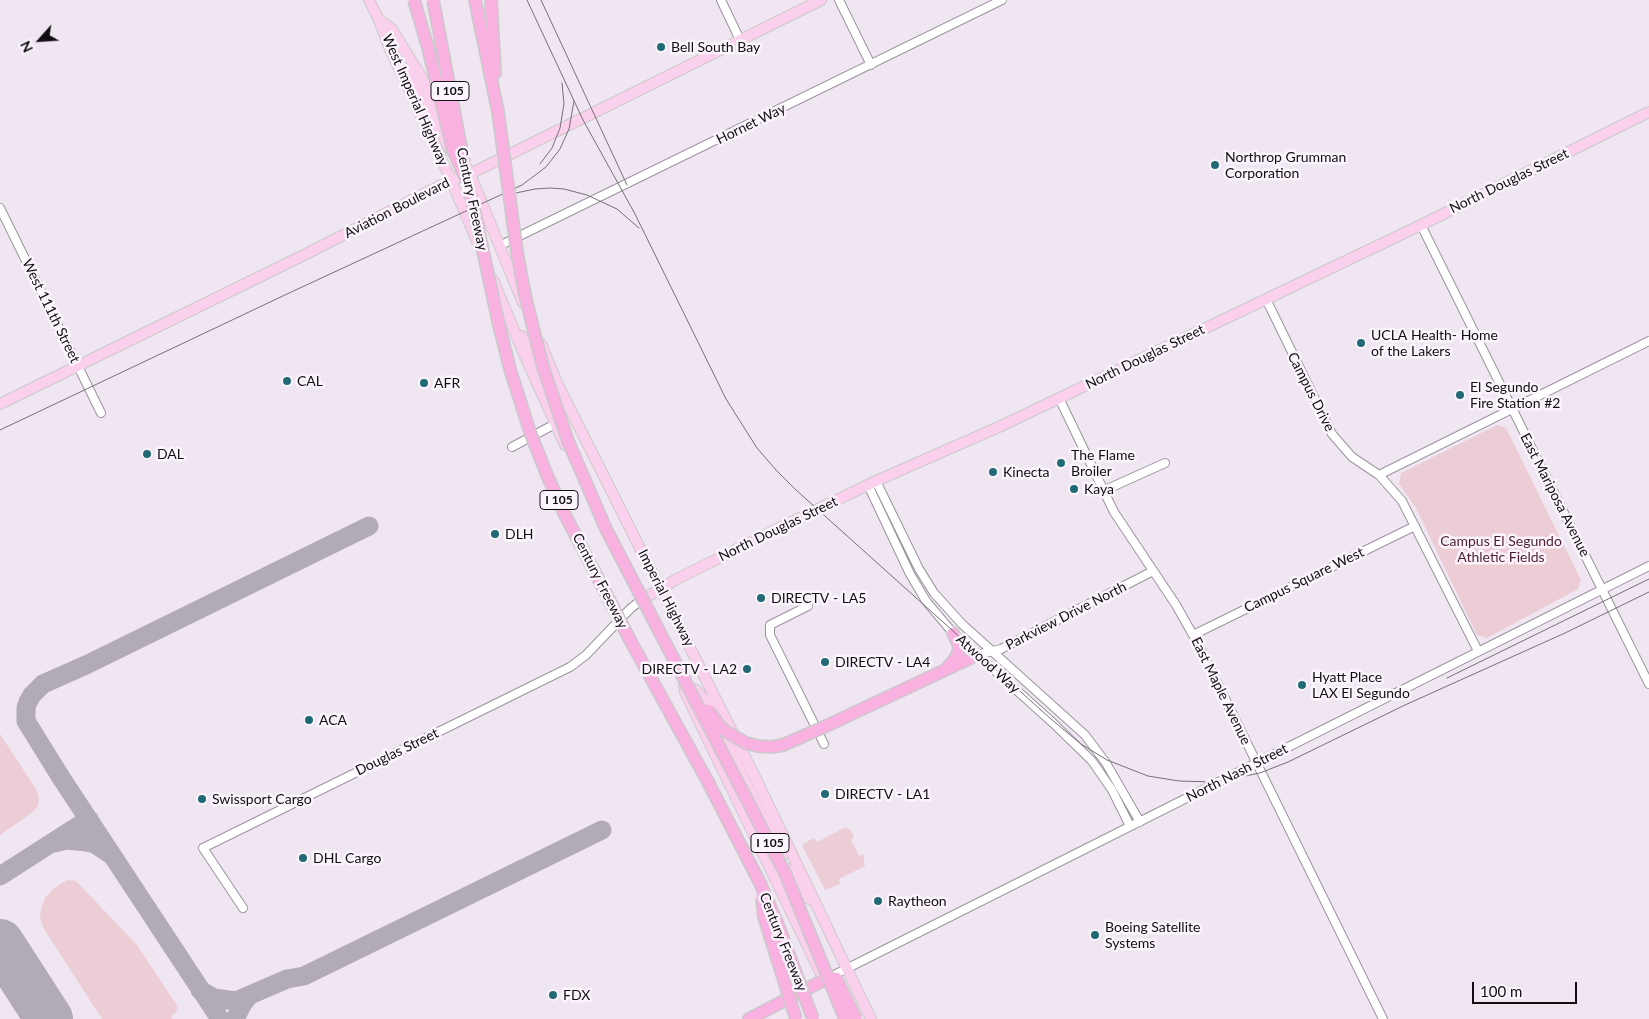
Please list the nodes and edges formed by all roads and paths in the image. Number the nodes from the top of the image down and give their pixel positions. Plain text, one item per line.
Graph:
1 (369, 0) edge
2 (414, 0) edge
3 (433, 0) edge
4 (475, 0) edge
5 (491, 0) edge
6 (721, 0) edge
7 (821, 0) edge
8 (839, 0) edge
9 (1002, 0) edge
10 (379, 20) junction
11 (740, 40) junction
12 (390, 50) junction
13 (871, 65) junction
14 (498, 112) junction
15 (1649, 112) edge
16 (469, 177) junction
17 (451, 180) junction
18 (0, 208) edge
19 (1422, 225) junction
20 (499, 246) junction
21 (1266, 299) junction
22 (508, 317) junction
23 (1649, 341) edge
24 (78, 366) junction
25 (1059, 398) junction
26 (0, 404) edge
27 (1511, 408) junction
28 (101, 413) dead end
29 (575, 418) junction
30 (555, 424) junction
31 (512, 447) dead end
32 (1165, 463) dead end
33 (1379, 474) junction
34 (872, 483) junction
35 (1103, 491) junction
36 (1415, 526) junction
37 (1649, 566) edge
38 (1153, 571) junction
39 (660, 588) junction
40 (1602, 589) junction
41 (640, 601) junction
42 (808, 606) dead end
43 (953, 634) junction
44 (1193, 635) junction
45 (992, 651) junction
46 (1478, 651) junction
47 (977, 655) junction
48 (945, 669) junction
49 (683, 673) junction
50 (1649, 684) edge
51 (682, 685) junction
52 (824, 744) dead end
53 (1257, 763) junction
54 (752, 781) junction
55 (733, 790) junction
56 (1140, 822) junction
57 (1130, 826) junction
58 (786, 873) junction
59 (760, 883) junction
60 (243, 908) dead end
61 (847, 968) junction
62 (824, 980) junction
63 (749, 1019) edge
64 (796, 1019) edge
65 (813, 1019) edge
66 (844, 1019) edge
67 (856, 1019) edge
68 (871, 1019) edge
69 (1383, 1019) edge

1 - 10 main road, West Imperial Highway
2 - 16 highway, bridge
3 - 16 highway, Century Freeway / I 105, bridge
4 - 14 highway, Century Freeway / I 105
5 - 14 highway
6 - 11 street
7 - 11 main road, Aviation Boulevard
8 - 13 street
9 - 13 street, Hornet Way
10 - 12 main road, West Imperial Highway
10 - 16 main road, West Imperial Highway
11 - 16 main road, Aviation Boulevard
12 - 16 main road
12 - 17 main road, West Imperial Highway
13 - 20 street, Hornet Way
14 - 49 highway, Century Freeway / I 105, bridge
15 - 19 main road, North Douglas Street
16 - 17 main road, Aviation Boulevard
16 - 20 main road, Imperial Highway
16 - 59 highway, Century Freeway / I 105, bridge
17 - 22 main road, Imperial Highway
17 - 24 main road, Aviation Boulevard
18 - 24 street, West 111th Street
19 - 21 main road, North Douglas Street
19 - 27 street, East Mariposa Avenue
20 - 29 main road, Imperial Highway
21 - 25 main road, North Douglas Street
21 - 33 street, Campus Drive
22 - 29 main road
22 - 30 main road, Imperial Highway
23 - 27 street
24 - 26 main road, Aviation Boulevard
24 - 28 street, West 111th Street
25 - 34 main road, North Douglas Street
25 - 35 street, East Maple Avenue
27 - 33 street
27 - 40 street, East Mariposa Avenue
29 - 39 main road, Imperial Highway
30 - 31 street
30 - 41 main road, Imperial Highway
32 - 35 street
33 - 36 street, Campus Drive
34 - 39 main road, North Douglas Street
34 - 43 street, Atwood Way
34 - 45 street, Atwood Way
35 - 38 street, East Maple Avenue
36 - 44 street, Campus Square West
36 - 46 street, Campus Drive
37 - 40 street, North Nash Street
38 - 44 street, East Maple Avenue
38 - 45 street, Parkview Drive North
39 - 41 main road, North Douglas Street
39 - 54 main road, Imperial Highway
40 - 46 street, North Nash Street
40 - 50 street, East Mariposa Avenue
41 - 51 main road, Imperial Highway
41 - 60 street, Douglas Street
42 - 52 street
43 - 47 street, Atwood Way
43 - 48 highway
44 - 53 street, East Maple Avenue
45 - 47 street, Parkview Drive North
45 - 56 street, Atwood Way
46 - 53 street, North Nash Street
47 - 48 highway
47 - 57 street, Atwood Way
48 - 49 highway, bridge
49 - 58 highway, Century Freeway / I 105, bridge
51 - 54 main road
51 - 55 main road, Imperial Highway
53 - 56 street, North Nash Street
53 - 69 street, East Maple Avenue
54 - 55 street
54 - 61 main road, Imperial Highway
55 - 62 main road, Imperial Highway
56 - 57 street, North Nash Street
57 - 61 street, North Nash Street
58 - 66 highway, Century Freeway / I 105, bridge
58 - 67 highway, bridge
59 - 64 highway, bridge
59 - 65 highway, Century Freeway / I 105, bridge
61 - 62 street, North Nash Street
61 - 68 main road, Imperial Highway
62 - 63 highway
62 - 66 main road, Imperial Highway

